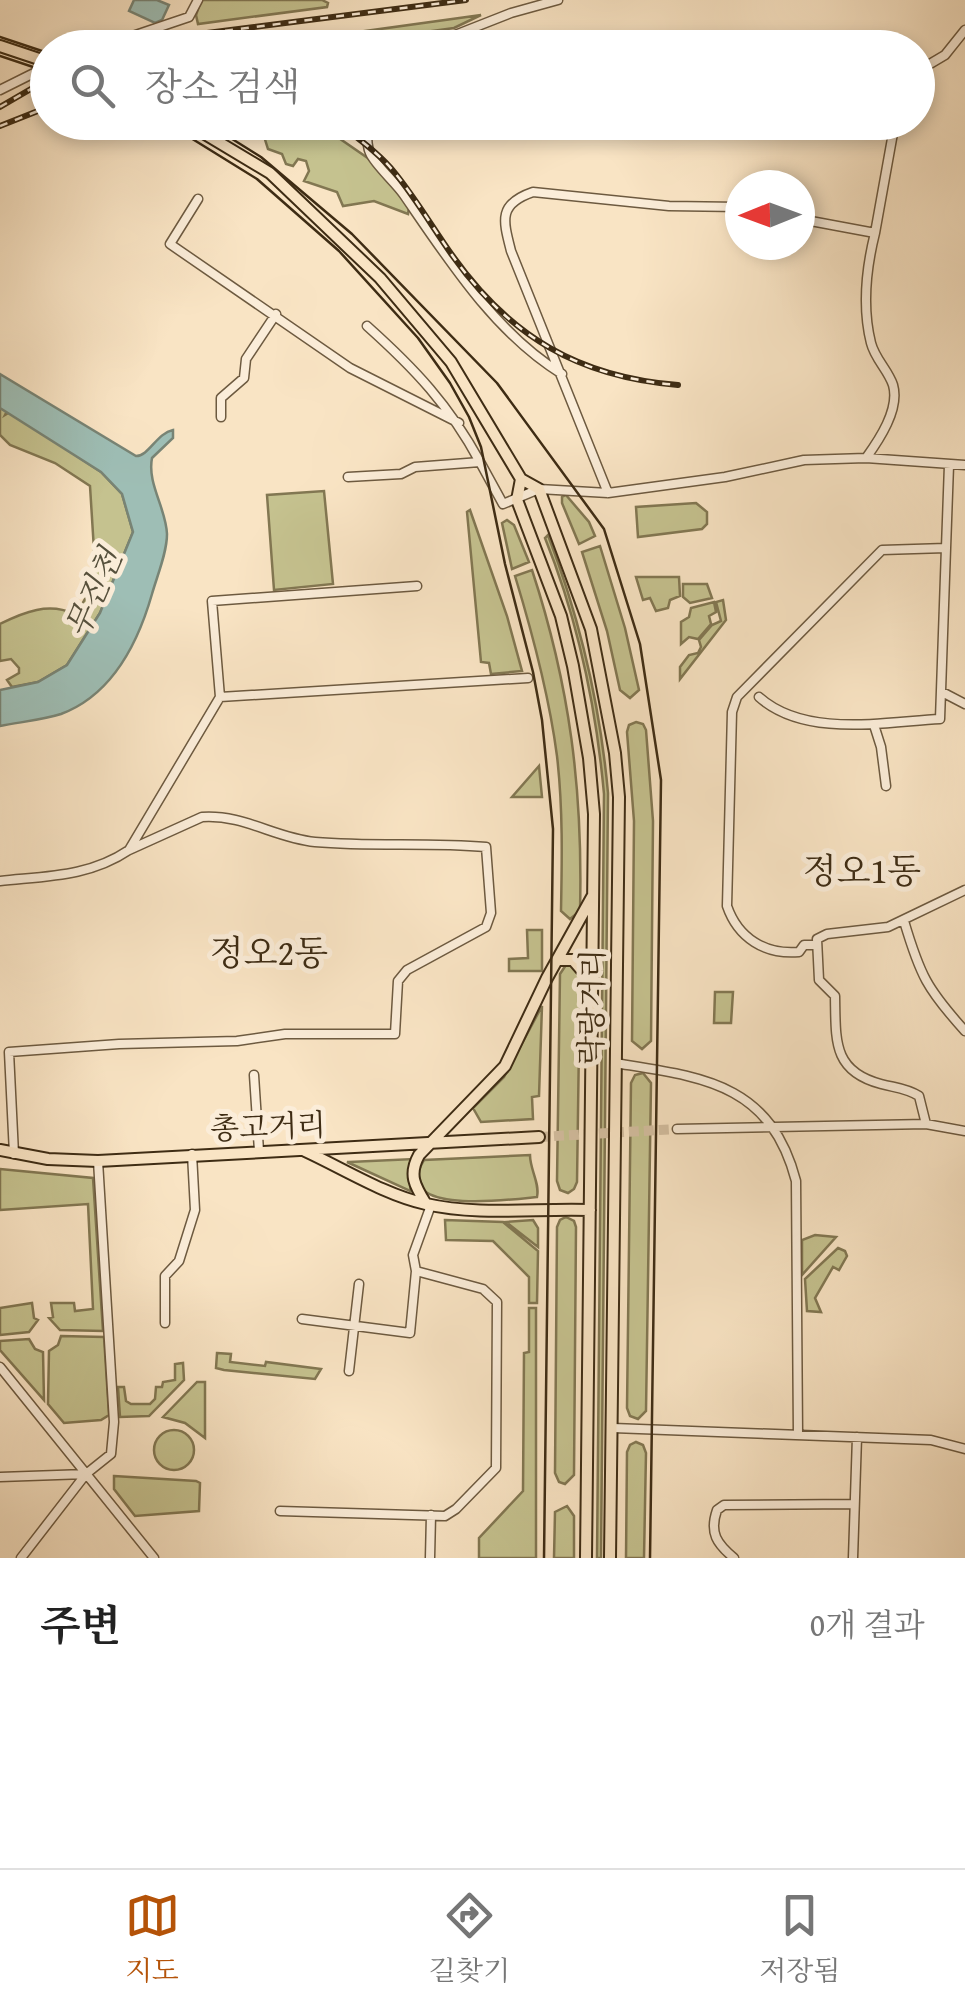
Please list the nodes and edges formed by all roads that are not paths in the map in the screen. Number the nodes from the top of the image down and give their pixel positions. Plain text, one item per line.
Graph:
1 (198, 0) edge
2 (558, 0) edge
3 (150, 30) edge
4 (469, 30) edge
5 (965, 30) edge
6 (0, 46) edge
7 (30, 57) edge
8 (935, 61) edge
9 (30, 74) edge
10 (0, 90) edge
11 (215, 140) edge
12 (369, 140) edge
13 (892, 140) edge
14 (198, 199) dead end
15 (725, 207) edge
16 (815, 221) edge
17 (875, 233) junction
18 (276, 314) junction
19 (367, 326) dead end
20 (562, 374) junction
21 (222, 416) dead end
22 (459, 423) junction
23 (866, 458) junction
24 (480, 462) junction
25 (948, 465) junction
26 (965, 465) edge
27 (348, 477) dead end
28 (521, 479) junction
29 (539, 489) junction
30 (608, 492) junction
31 (517, 500) junction
32 (946, 548) junction
33 (416, 586) dead end
34 (528, 678) dead end
35 (942, 692) junction
36 (220, 697) junction
37 (760, 697) dead end
38 (965, 704) edge
39 (874, 725) junction
40 (886, 786) dead end
41 (129, 850) junction
42 (0, 881) edge
43 (965, 890) edge
44 (595, 892) junction
45 (904, 921) junction
46 (816, 945) junction
47 (557, 960) junction
48 (592, 983) junction
49 (965, 1030) edge
50 (615, 1063) junction
51 (254, 1075) dead end
52 (926, 1124) junction
53 (770, 1128) junction
54 (677, 1129) tunnel mouth
55 (965, 1131) edge
56 (539, 1137) tunnel mouth
57 (432, 1142) junction
58 (0, 1150) edge
59 (304, 1150) junction
60 (259, 1151) junction
61 (14, 1154) junction
62 (192, 1154) junction
63 (98, 1161) junction
64 (429, 1205) junction
65 (590, 1210) junction
66 (416, 1271) junction
67 (359, 1284) dead end
68 (302, 1319) dead end
69 (165, 1324) dead end
70 (354, 1325) junction
71 (0, 1368) edge
72 (349, 1371) dead end
73 (613, 1428) junction
74 (798, 1435) junction
75 (857, 1436) junction
76 (965, 1449) edge
77 (86, 1474) junction
78 (0, 1477) edge
79 (854, 1504) junction
80 (280, 1511) dead end
81 (431, 1515) junction
82 (21, 1558) edge
83 (154, 1558) edge
84 (430, 1558) edge
85 (586, 1558) edge
86 (610, 1558) edge
87 (734, 1558) edge
88 (853, 1558) edge

1 - 3 street
2 - 4 street
5 - 8 street
6 - 7 main road
9 - 10 street
11 - 28 main road
12 - 20 street
13 - 17 street
14 - 18 street
15 - 20 street
16 - 17 street
17 - 23 street
18 - 21 street
18 - 22 street
19 - 22 street
20 - 30 street
22 - 24 street
23 - 25 street
23 - 30 street
24 - 27 street
24 - 31 street
25 - 26 street
25 - 32 street
28 - 29 main road
28 - 31 main road
29 - 30 street
29 - 31 street
29 - 50 main road, 락랑거리
31 - 44 main road, 락랑거리
32 - 35 street
32 - 46 street
33 - 36 street
34 - 36 street
35 - 38 street
35 - 39 street
36 - 41 street
37 - 39 street
39 - 40 street
41 - 42 street
41 - 61 street
43 - 45 street
44 - 47 main road
44 - 48 main road, 락랑거리
45 - 46 street
45 - 49 street
46 - 52 street
47 - 48 main road
47 - 57 main road
48 - 65 main road, 락랑거리
50 - 53 street
50 - 73 main road, 락랑거리
51 - 60 street
52 - 53 street
52 - 55 street
53 - 54 street
53 - 74 street
56 - 57 main road, 총고거리
57 - 59 main road, 총고거리
57 - 64 main road
58 - 61 main road, 총고거리
59 - 60 main road, 총고거리
59 - 64 main road
60 - 62 main road, 총고거리
61 - 63 main road, 총고거리
62 - 63 main road, 총고거리
62 - 69 street
63 - 77 street
64 - 65 main road
64 - 66 street
65 - 85 main road, 락랑거리
66 - 70 street
66 - 81 street
67 - 70 street
68 - 70 street
70 - 72 street
71 - 77 street
73 - 74 street
73 - 86 main road, 락랑거리
74 - 75 street
75 - 76 street
75 - 79 street
77 - 78 street
77 - 82 street
77 - 83 street
79 - 87 street
79 - 88 street
80 - 81 street
81 - 84 street

